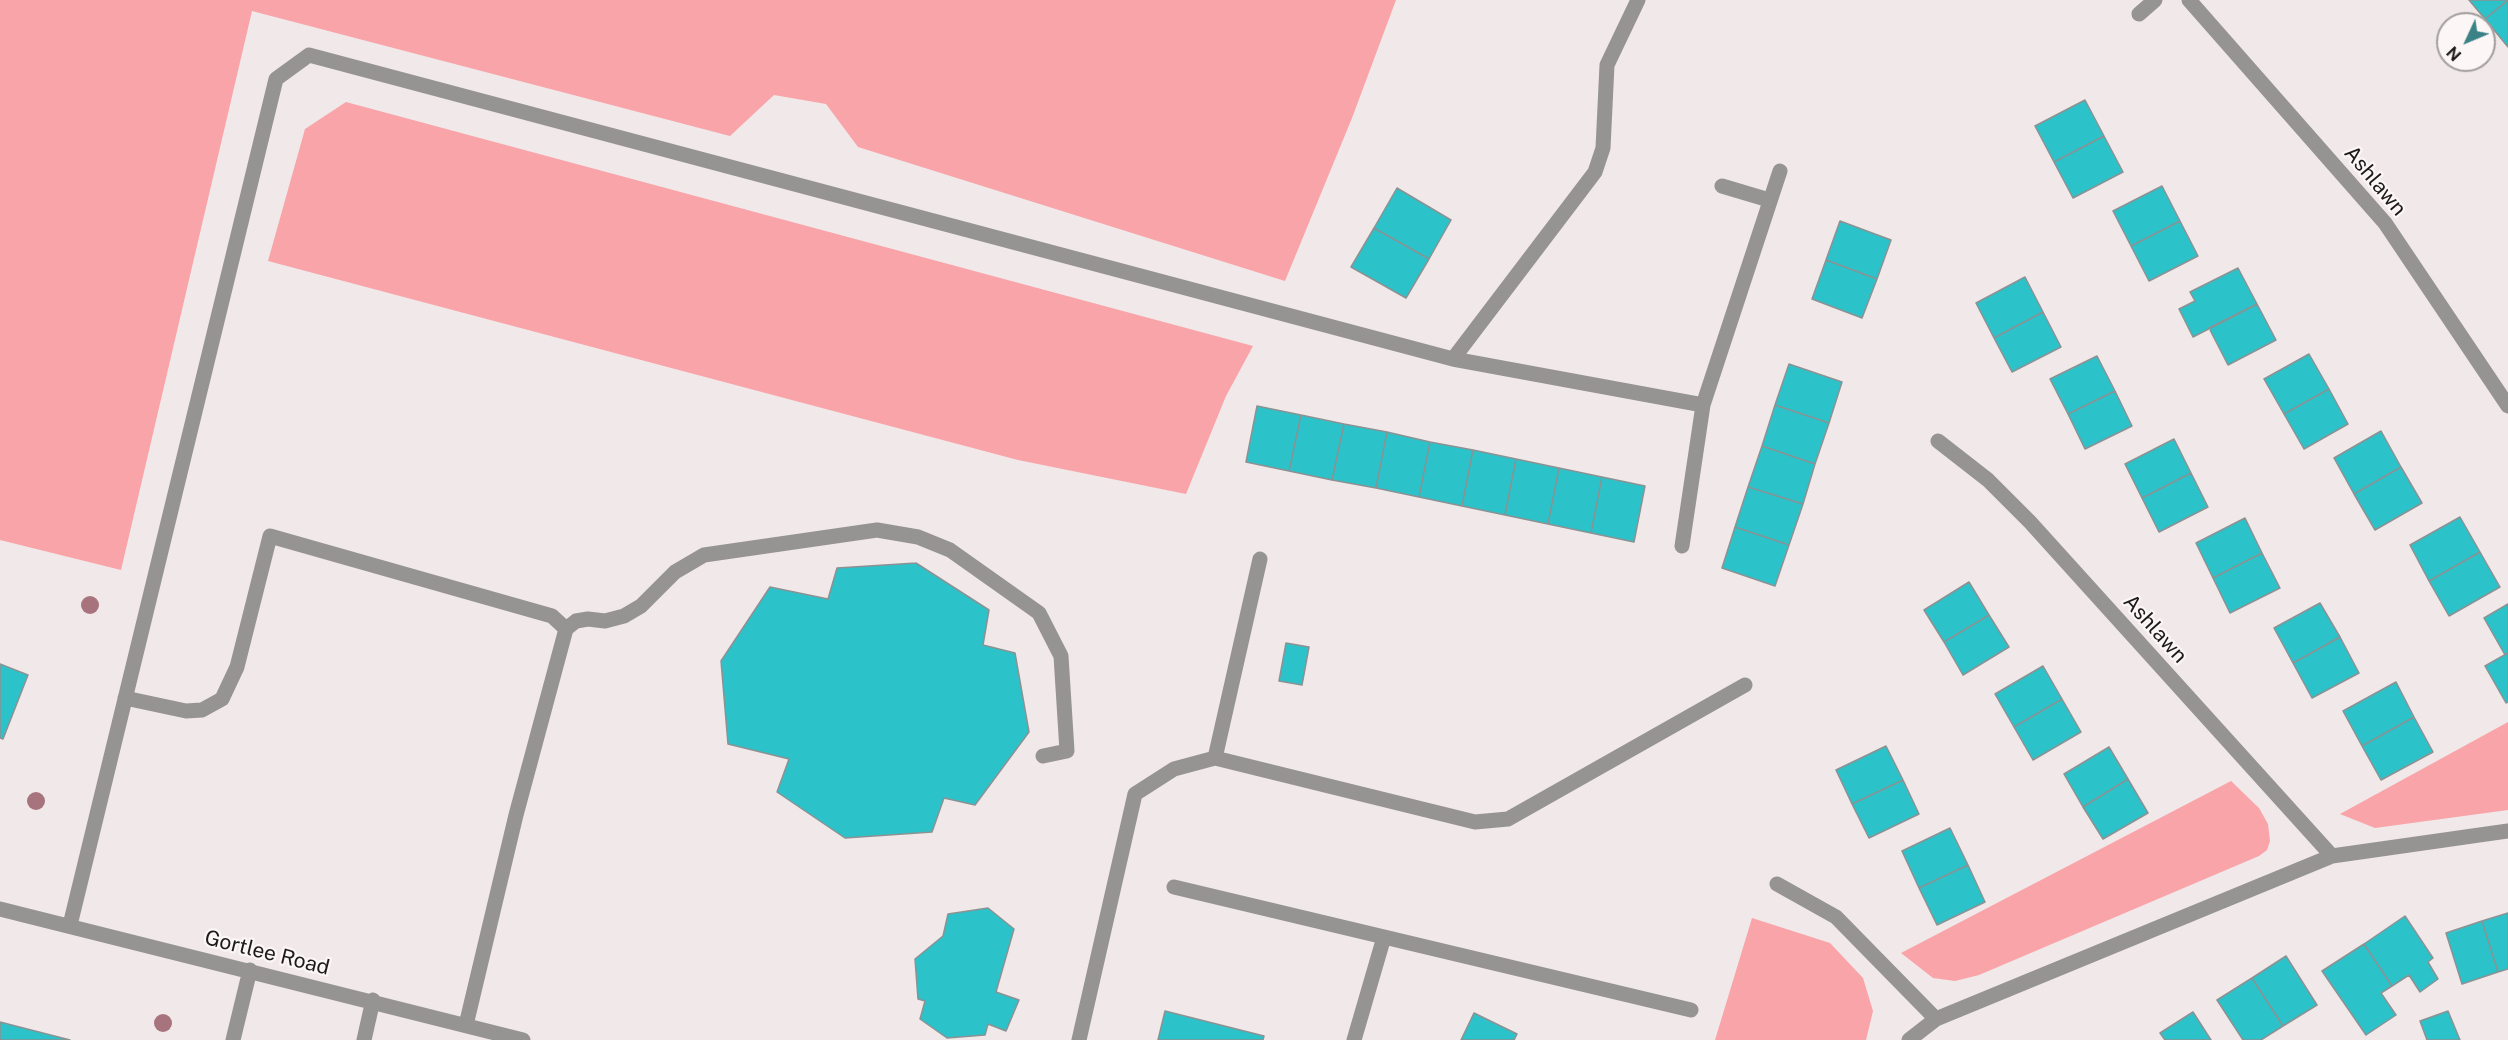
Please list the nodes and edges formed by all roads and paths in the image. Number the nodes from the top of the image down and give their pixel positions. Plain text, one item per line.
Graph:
1 (1638, 0) edge
2 (2155, 0) edge
3 (2189, 0) edge
4 (2139, 14) dead end
5 (1780, 171) dead end
6 (1722, 186) dead end
7 (1769, 200) junction
8 (1453, 359) junction
9 (1703, 405) junction
10 (2508, 406) edge
11 (1938, 441) dead end
12 (1682, 546) dead end
13 (1260, 559) dead end
14 (566, 629) junction
15 (1745, 685) dead end
16 (125, 698) junction
17 (1043, 756) dead end
18 (1215, 758) junction
19 (2508, 831) edge
20 (2332, 856) junction
21 (1777, 884) dead end
22 (1174, 887) dead end
23 (0, 909) edge
24 (70, 925) junction
25 (1384, 937) junction
26 (250, 970) junction
27 (373, 1000) junction
28 (1691, 1010) dead end
29 (1936, 1019) junction
30 (466, 1025) junction
31 (233, 1040) edge
32 (364, 1040) edge
33 (523, 1040) edge
34 (1079, 1040) edge
35 (1354, 1040) edge
36 (1909, 1040) edge

1 - 8 street
2 - 4 street
3 - 10 street, Ashlawn
5 - 7 street
6 - 7 street
7 - 9 street
8 - 9 street
8 - 16 street
9 - 12 street
11 - 20 street, Ashlawn
13 - 18 street
14 - 16 street
14 - 17 street
14 - 30 street
15 - 18 street
16 - 24 street
18 - 34 street
19 - 20 street
20 - 29 street
21 - 29 street
22 - 25 street
23 - 24 street, Gortlee Road
24 - 26 street, Gortlee Road
25 - 28 street
25 - 35 street
26 - 27 street, Gortlee Road
26 - 31 street
27 - 30 street, Gortlee Road
27 - 32 street
29 - 36 street
30 - 33 street, Gortlee Road

